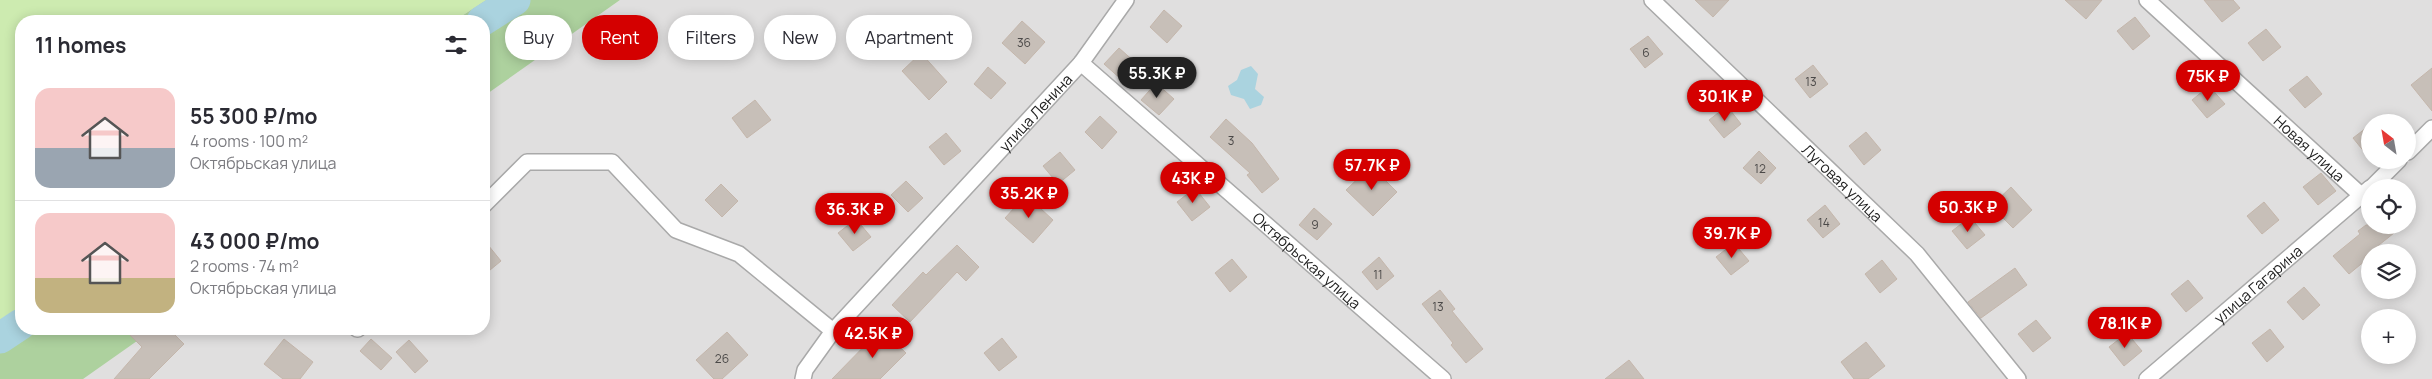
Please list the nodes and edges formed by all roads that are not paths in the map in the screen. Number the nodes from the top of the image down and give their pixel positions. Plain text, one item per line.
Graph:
1 (1126, 0) edge
2 (1652, 0) edge
3 (2147, 0) edge
4 (1081, 63) junction
5 (2432, 128) edge
6 (2416, 144) edge
7 (2390, 169) edge
8 (2379, 179) edge
9 (2361, 184) edge
10 (2361, 196) edge
11 (490, 199) edge
12 (833, 331) junction
13 (803, 379) edge
14 (1444, 379) edge
15 (2018, 379) edge
16 (2147, 379) edge

1 - 4 street, улица Ленина
2 - 15 street, Луговая улица
3 - 9 street, Новая улица
4 - 12 street, улица Ленина
4 - 14 street, Октябрьская улица
5 - 6 street
7 - 8 street, улица Гагарина
10 - 16 street, улица Гагарина
11 - 12 street
12 - 13 street, улица Ленина

